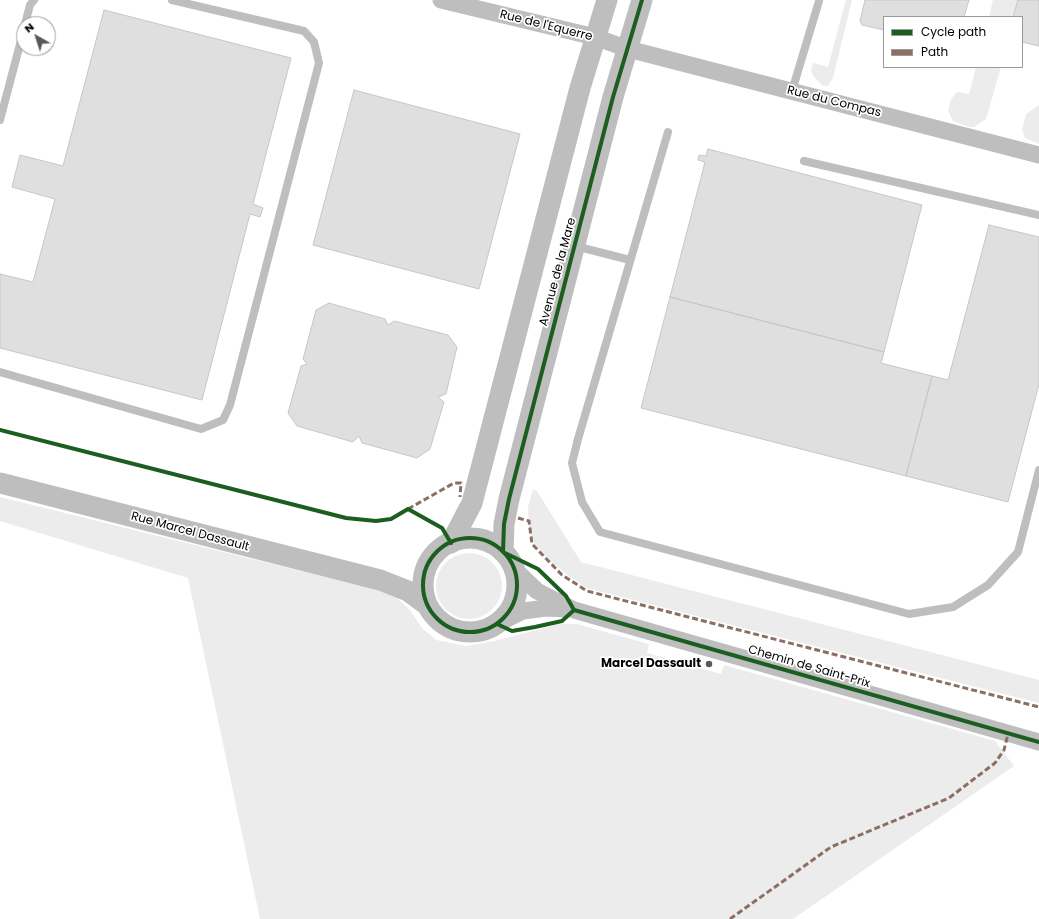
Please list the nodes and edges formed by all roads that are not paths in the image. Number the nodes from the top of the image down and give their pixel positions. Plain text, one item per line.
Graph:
1 (34, 0) edge
2 (172, 0) edge
3 (441, 0) edge
4 (607, 0) edge
5 (642, 0) edge
6 (819, 1) edge
7 (27, 16) edge
8 (595, 37) junction
9 (628, 49) junction
10 (17, 56) edge
11 (792, 91) junction
12 (0, 120) edge
13 (668, 132) dead end
14 (1039, 155) edge
15 (804, 161) dead end
16 (1039, 215) edge
17 (575, 246) junction
18 (630, 260) junction
19 (0, 372) edge
20 (1039, 470) edge
21 (0, 483) edge
22 (451, 543) junction
23 (503, 552) junction
24 (431, 560) junction
25 (515, 570) junction
26 (380, 580) junction
27 (427, 605) junction
28 (574, 610) junction
29 (497, 624) junction
30 (1039, 742) edge

1 - 7 lane
2 - 19 lane
3 - 8 street, Rue de l'Equerre
4 - 8 street, Avenue de la Mare
5 - 9 street, Avenue de la Mare
6 - 11 lane
8 - 9 street, Rue de l'Equerre
8 - 22 street, Avenue de la Mare
9 - 11 street, Rue du Compas
9 - 17 street, Avenue de la Mare
10 - 12 lane
11 - 14 street, Rue du Compas
13 - 18 lane
15 - 16 lane
17 - 18 lane
17 - 23 street, Avenue de la Mare
18 - 20 lane
21 - 26 street, Rue Marcel Dassault
22 - 23 street
22 - 24 street
23 - 25 street
24 - 26 street, Rue Marcel Dassault
24 - 27 street
25 - 28 street, Chemin de Saint-Prix
25 - 29 street
26 - 27 street, Rue Marcel Dassault
27 - 29 street
28 - 29 street, Chemin de Saint-Prix
28 - 30 street, Chemin de Saint-Prix

